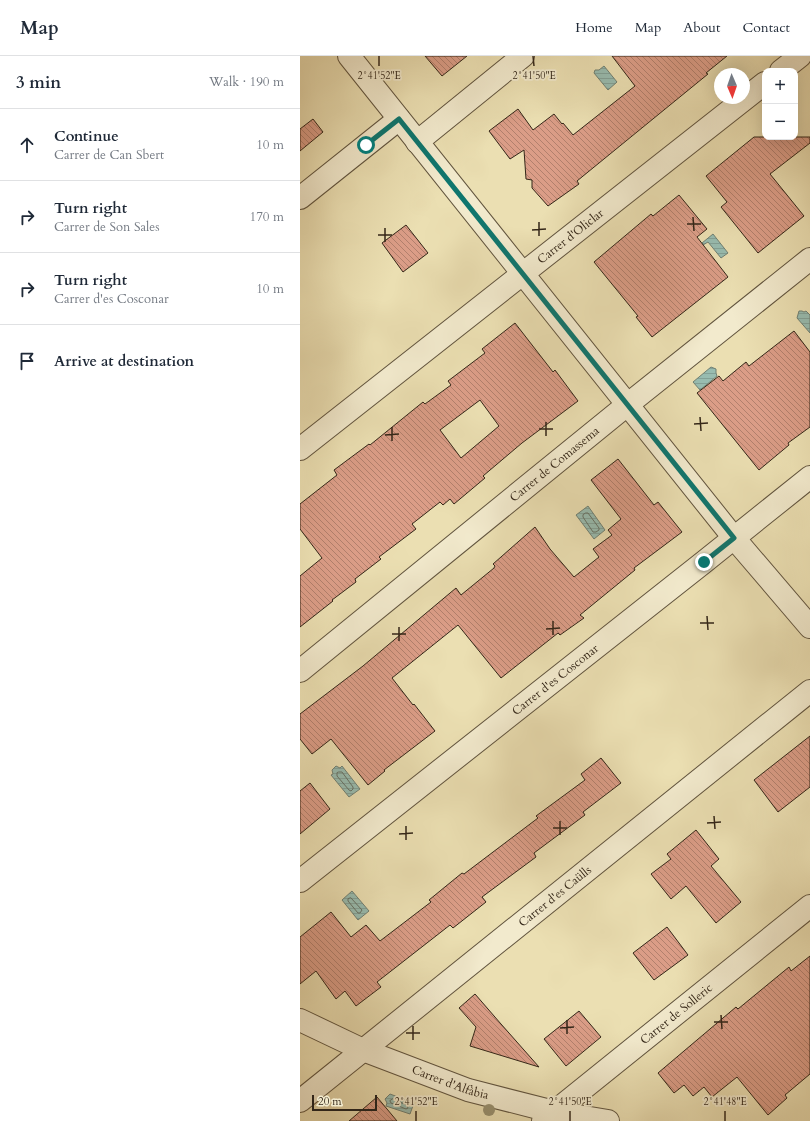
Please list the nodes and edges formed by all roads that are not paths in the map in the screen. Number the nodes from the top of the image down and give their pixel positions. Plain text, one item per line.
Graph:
1 (349, 56) edge
2 (523, 56) edge
3 (800, 56) edge
4 (785, 68) edge
5 (762, 85) edge
6 (399, 119) junction
7 (418, 142) junction
8 (300, 198) edge
9 (810, 259) edge
10 (523, 274) junction
11 (628, 405) junction
12 (300, 449) edge
13 (810, 477) edge
14 (734, 538) junction
15 (810, 627) edge
16 (300, 670) edge
17 (810, 691) edge
18 (300, 881) edge
19 (810, 906) edge
20 (300, 1020) edge
21 (363, 1050) junction
22 (300, 1101) edge
23 (548, 1117) edge
24 (608, 1121) edge

1 - 6 street
2 - 7 street
3 - 4 street
5 - 10 street, Carrer d'Oliclar
6 - 7 street
6 - 8 street
7 - 10 street
9 - 11 street, Carrer de Comassema
10 - 11 street
10 - 12 street, Carrer d'Oliclar
11 - 14 street
11 - 16 street, Carrer de Comassema
13 - 14 street, Carrer d'es Cosconar
14 - 15 street
14 - 18 street, Carrer d'es Cosconar
17 - 21 street, Carrer d'es Caülls
19 - 23 street, Carrer de Solleric
20 - 21 street, Carrer d'Alfàbia
21 - 22 street, Carrer d'es Caülls
21 - 23 street, Carrer d'Alfàbia
23 - 24 street, Carrer d'Alfàbia

